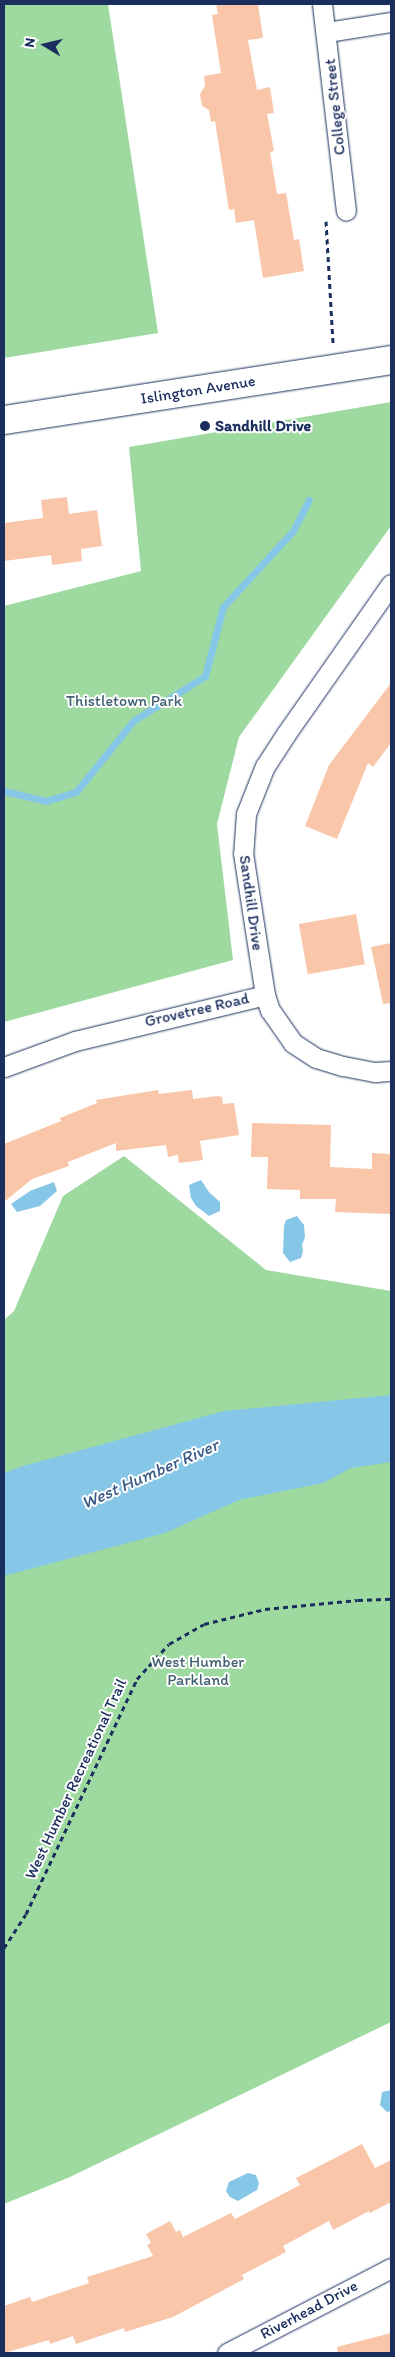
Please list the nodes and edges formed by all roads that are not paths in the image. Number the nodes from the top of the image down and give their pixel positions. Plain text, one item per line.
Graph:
1 (322, 4) edge
2 (391, 22) edge
3 (326, 32) junction
4 (346, 211) dead end
5 (391, 360) edge
6 (4, 420) edge
7 (391, 584) edge
8 (265, 995) junction
9 (4, 1067) edge
10 (391, 1071) edge
11 (391, 2268) edge
12 (227, 2353) edge

1 - 3 street, College Street
2 - 3 street
3 - 4 street, College Street
5 - 6 main road, Islington Avenue
7 - 8 street, Sandhill Drive
8 - 9 street, Grovetree Road
8 - 10 street, Grovetree Road
11 - 12 street, Riverhead Drive

